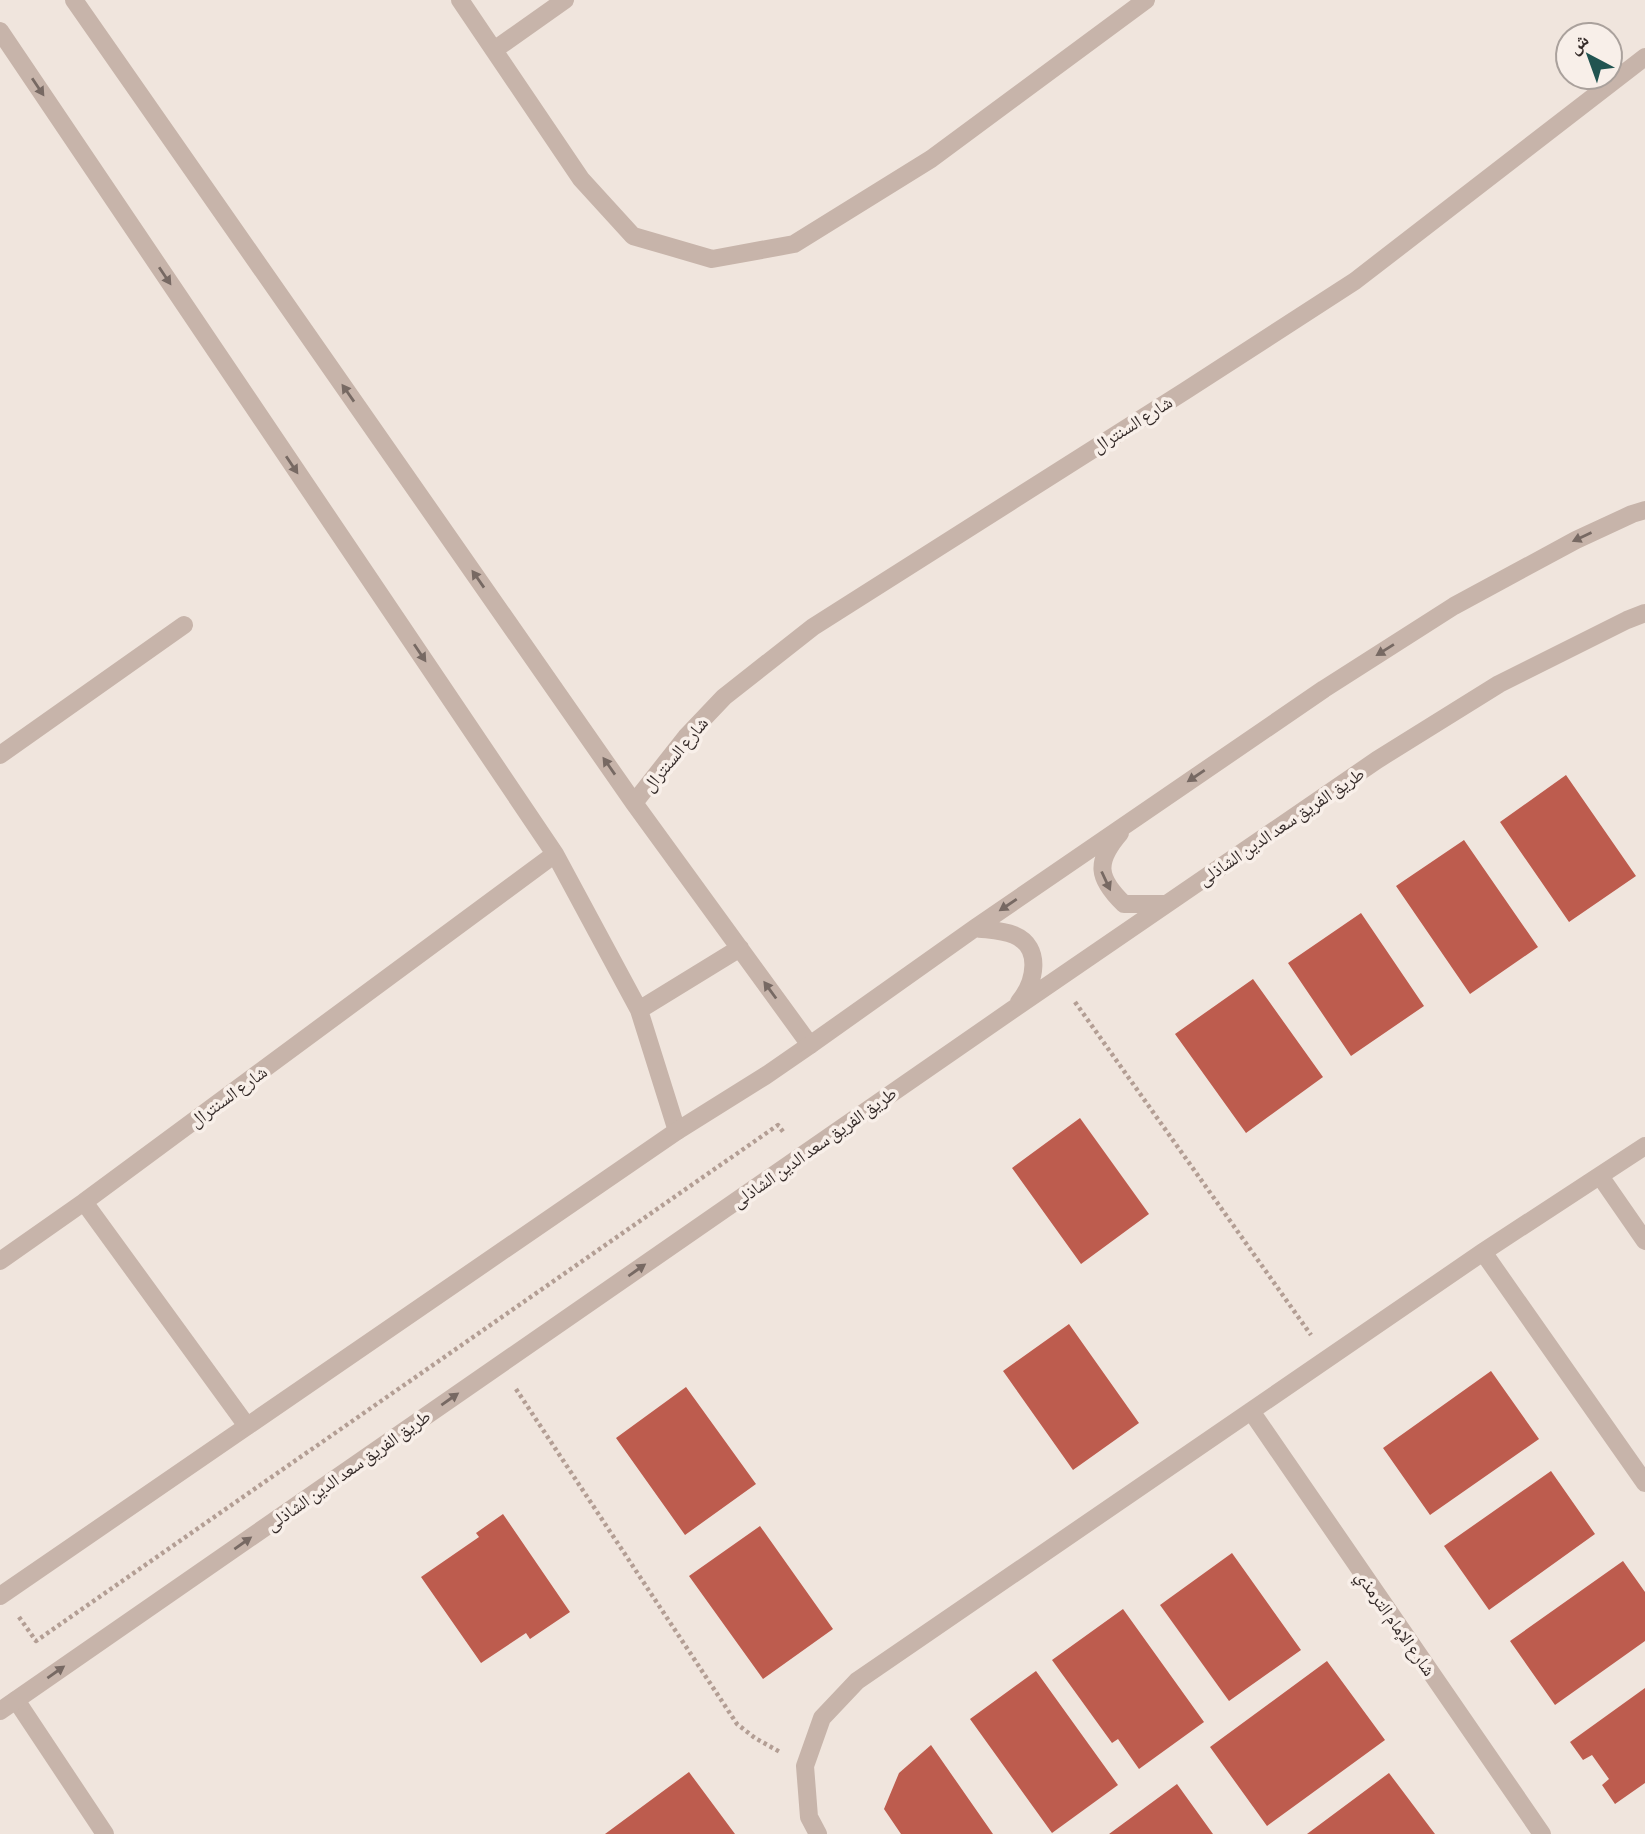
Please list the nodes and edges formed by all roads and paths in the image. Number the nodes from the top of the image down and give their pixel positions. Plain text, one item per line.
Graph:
1 (74, 0) edge
2 (460, 0) edge
3 (565, 0) edge
4 (1146, 0) edge
5 (0, 31) edge
6 (494, 50) junction
7 (1645, 57) edge
8 (1645, 498) edge
9 (1639, 512) edge
10 (1645, 613) edge
11 (184, 625) dead end
12 (0, 755) edge
13 (634, 803) junction
14 (1129, 822) junction
15 (555, 854) junction
16 (1167, 904) junction
17 (975, 928) junction
18 (740, 948) junction
19 (1059, 978) junction
20 (639, 1010) junction
21 (1012, 1010) junction
22 (810, 1045) junction
23 (677, 1131) junction
24 (1645, 1146) edge
25 (800, 1157) junction
26 (1600, 1176) junction
27 (84, 1202) junction
28 (1645, 1241) edge
29 (1483, 1252) junction
30 (0, 1261) edge
31 (1328, 1358) junction
32 (500, 1365) junction
33 (1251, 1411) junction
34 (247, 1426) junction
35 (1645, 1483) edge
36 (1, 1595) edge
37 (16, 1700) junction
38 (0, 1711) edge
39 (805, 1766) junction
40 (105, 1834) edge
41 (818, 1834) edge
42 (1542, 1834) edge

13 -> 1 street
2 - 6 street
3 - 6 street
4 - 6 street
5 -> 15 street
7 - 13 street, شارع السنترال
8 - 9 street
9 -> 14 street
10 - 16 street, طريق الفريق سعد الدين الشاذلى
11 - 12 street
13 - 18 street
14 -> 16 street
14 -> 17 street
15 - 20 street
15 - 27 street, شارع السنترال
16 - 19 street, طريق الفريق سعد الدين الشاذلى
17 - 21 street
17 - 22 street
18 - 20 street
22 -> 18 street
19 - 21 street, طريق الفريق سعد الدين الشاذلى
19 - 31 path
20 - 23 street
21 - 25 street, طريق الفريق سعد الدين الشاذلى
22 - 23 street
23 - 34 street
24 - 26 street
32 -> 25 street, طريق الفريق سعد الدين الشاذلى
25 - 36 path
26 - 28 street
26 - 29 street
27 - 30 street, شارع السنترال
27 - 34 street
29 - 31 street
29 - 35 street
31 - 33 street
37 -> 32 street, طريق الفريق سعد الدين الشاذلى
32 - 39 path
33 - 39 street
33 - 42 street, شارع الإمام الترمذي
34 - 36 street
37 - 38 street, طريق الفريق سعد الدين الشاذلى
37 - 40 street
39 - 41 street

